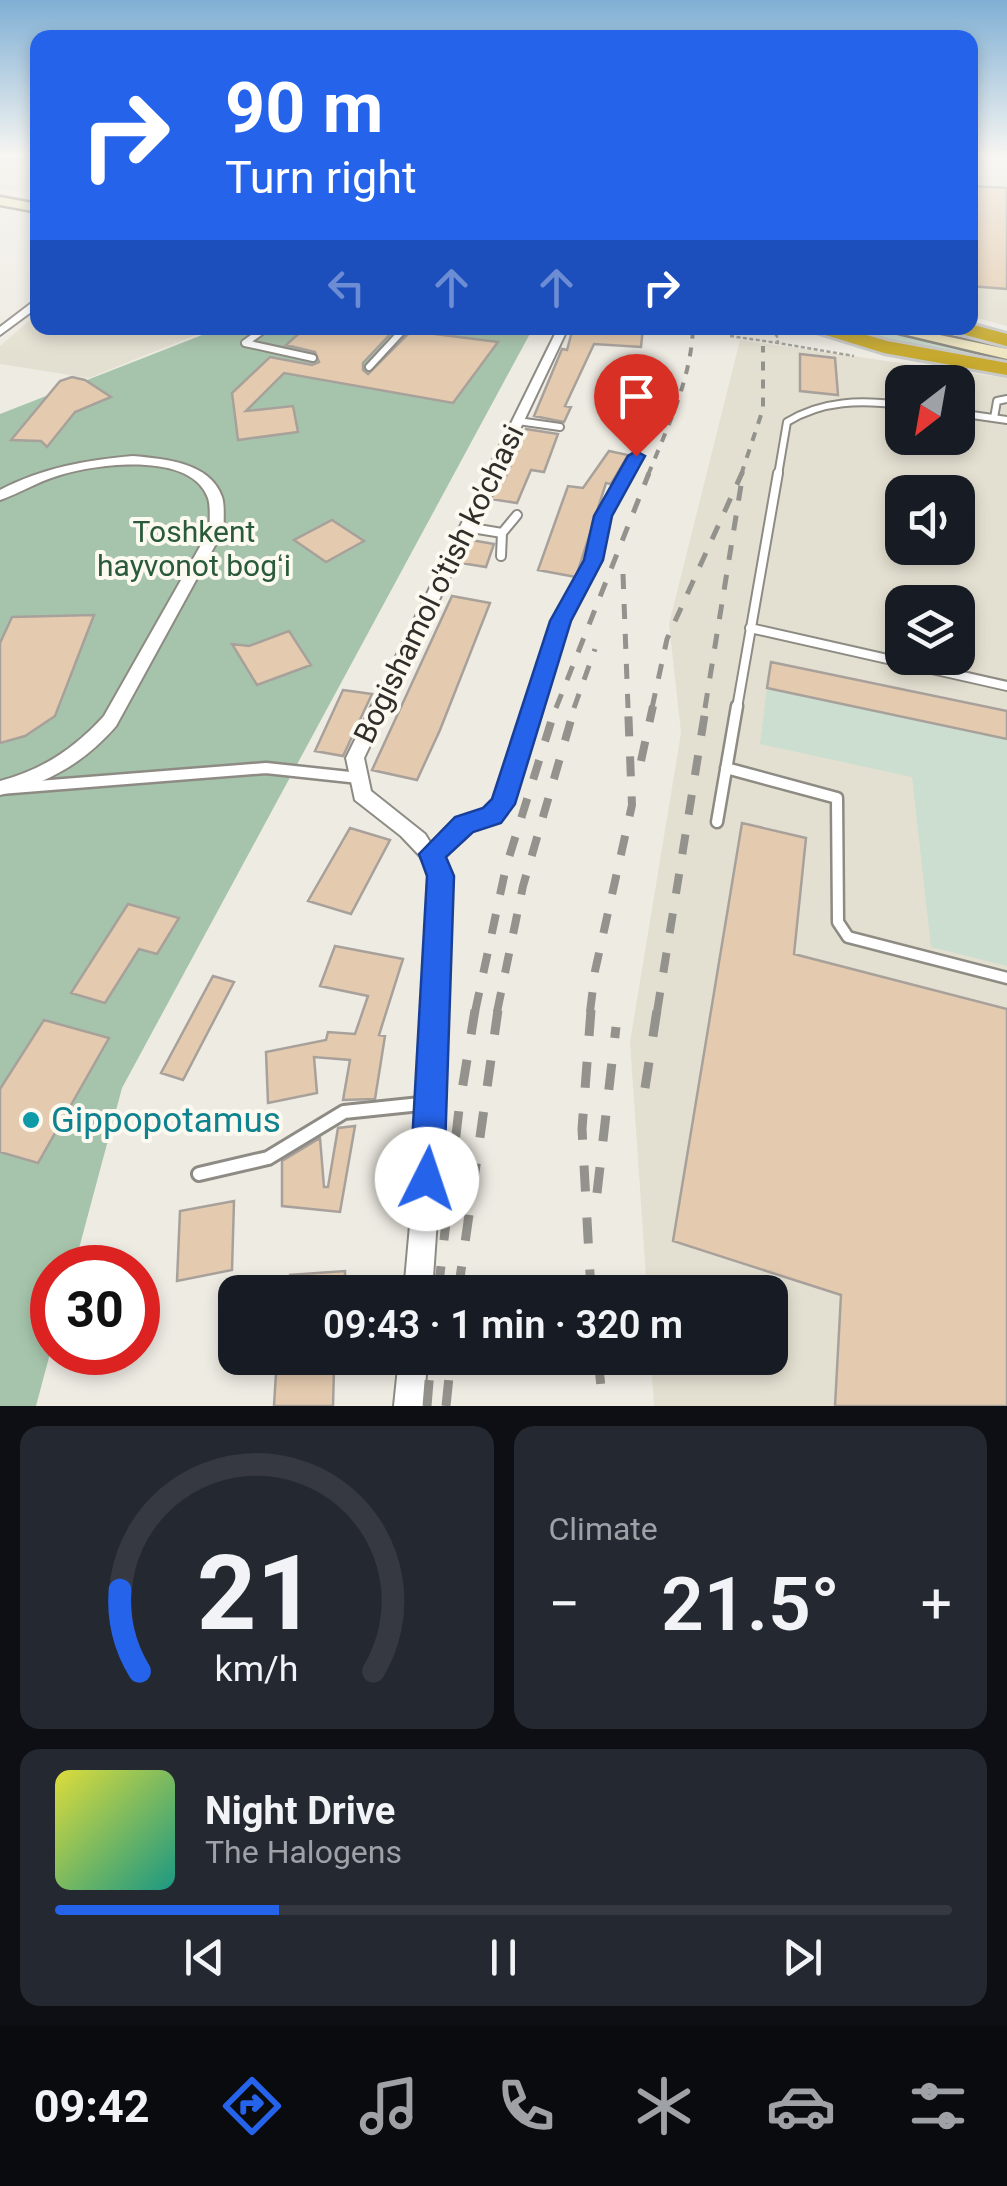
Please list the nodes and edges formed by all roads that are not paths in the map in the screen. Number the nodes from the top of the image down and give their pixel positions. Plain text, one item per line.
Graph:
1 (30, 308) edge
2 (0, 332) edge
3 (978, 333) edge
4 (257, 335) edge
5 (399, 335) edge
6 (560, 335) edge
7 (844, 335) edge
8 (919, 335) edge
9 (967, 335) edge
10 (1007, 342) edge
11 (1007, 354) edge
12 (313, 358) dead end
13 (368, 368) dead end
14 (1007, 369) edge
15 (1007, 399) edge
16 (885, 404) edge
17 (975, 415) edge
18 (994, 418) junction
19 (1007, 420) edge
20 (518, 421) junction
21 (560, 427) dead end
22 (636, 456) dead end
23 (0, 496) edge
24 (517, 515) dead end
25 (466, 527) junction
26 (502, 533) junction
27 (501, 556) dead end
28 (750, 628) junction
29 (1007, 686) edge
30 (726, 768) junction
31 (359, 778) junction
32 (0, 788) edge
33 (717, 822) dead end
34 (432, 854) junction
35 (1007, 978) edge
36 (433, 1103) junction
37 (199, 1174) dead end
38 (419, 1275) edge
39 (412, 1375) edge
40 (410, 1406) edge

1 - 2 street
3 - 10 highway
4 - 12 lane
5 - 13 lane
6 - 20 street, Bogishamol o'tish ko'chasi
7 - 14 highway
8 - 11 main road
9 - 10 main road
15 - 18 lane
16 - 28 lane
17 - 18 lane
18 - 19 lane
20 - 21 lane
20 - 25 street, Bogishamol o'tish ko'chasi
22 - 34 lane
23 - 32 street
24 - 26 lane
25 - 26 lane
25 - 31 street, Bogishamol o'tish ko'chasi
26 - 27 lane
28 - 29 lane
28 - 30 lane
30 - 33 lane
30 - 35 lane
31 - 32 lane
31 - 34 street, Bogishamol o'tish ko'chasi
34 - 36 street
36 - 37 lane
36 - 38 street
39 - 40 street

